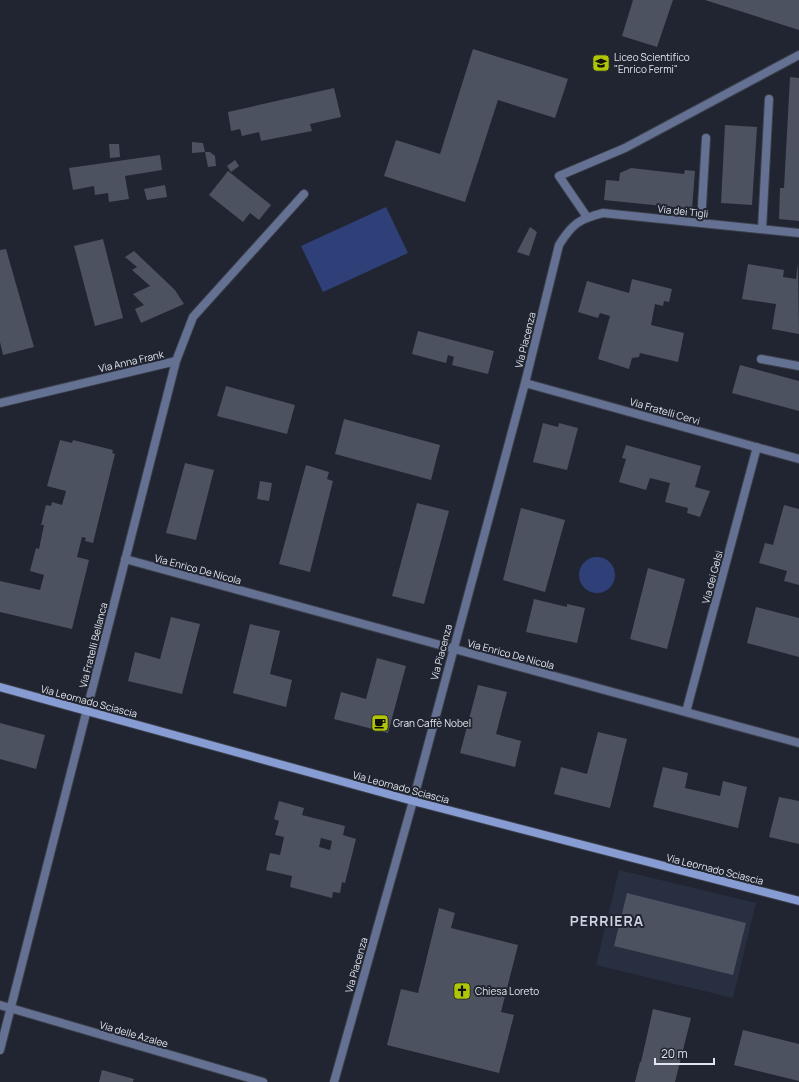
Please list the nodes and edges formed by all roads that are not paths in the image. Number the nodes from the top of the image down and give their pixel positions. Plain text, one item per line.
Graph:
1 (799, 55) edge
2 (769, 99) dead end
3 (706, 138) dead end
4 (304, 194) dead end
5 (587, 217) junction
6 (701, 223) junction
7 (569, 229) joint
8 (762, 229) junction
9 (799, 233) edge
10 (761, 359) dead end
11 (176, 361) junction
12 (799, 366) edge
13 (525, 382) junction
14 (0, 403) edge
15 (757, 447) junction
16 (799, 459) edge
17 (125, 559) junction
18 (452, 648) junction
19 (0, 687) edge
20 (86, 711) junction
21 (686, 712) junction
22 (799, 743) edge
23 (413, 801) junction
24 (799, 901) edge
25 (0, 1005) edge
26 (11, 1008) junction
27 (0, 1050) edge
28 (263, 1082) edge
29 (334, 1082) edge

1 - 5 street
2 - 8 street
3 - 6 street
4 - 11 street, Via Anna Frank
5 - 6 street, Via dei Tigli
5 - 7 street, Via dei Tigli
6 - 8 street, Via dei Tigli
7 - 13 street, Via Piacenza
8 - 9 street, Via dei Tigli
10 - 12 street
11 - 14 street, Via Anna Frank
11 - 17 street, Via Fratelli Bellanca
13 - 15 street, Via Fratelli Cervi
13 - 18 street, Via Piacenza
15 - 16 street, Via Fratelli Cervi
15 - 21 street, Via dei Gelsi
17 - 18 street, Via Enrico De Nicola
17 - 20 street, Via Fratelli Bellanca
18 - 21 street, Via Enrico De Nicola
18 - 23 street, Via Piacenza
19 - 20 street, Via Leornado Sciascia
20 - 23 street, Via Leornado Sciascia
20 - 26 street, Via Fratelli Bellanca
21 - 22 street, Via Enrico De Nicola
23 - 24 street, Via Leornado Sciascia
23 - 29 street, Via Piacenza
25 - 26 street, Via delle Azalee
26 - 27 street, Via Fratelli Bellanca
26 - 28 street, Via delle Azalee

